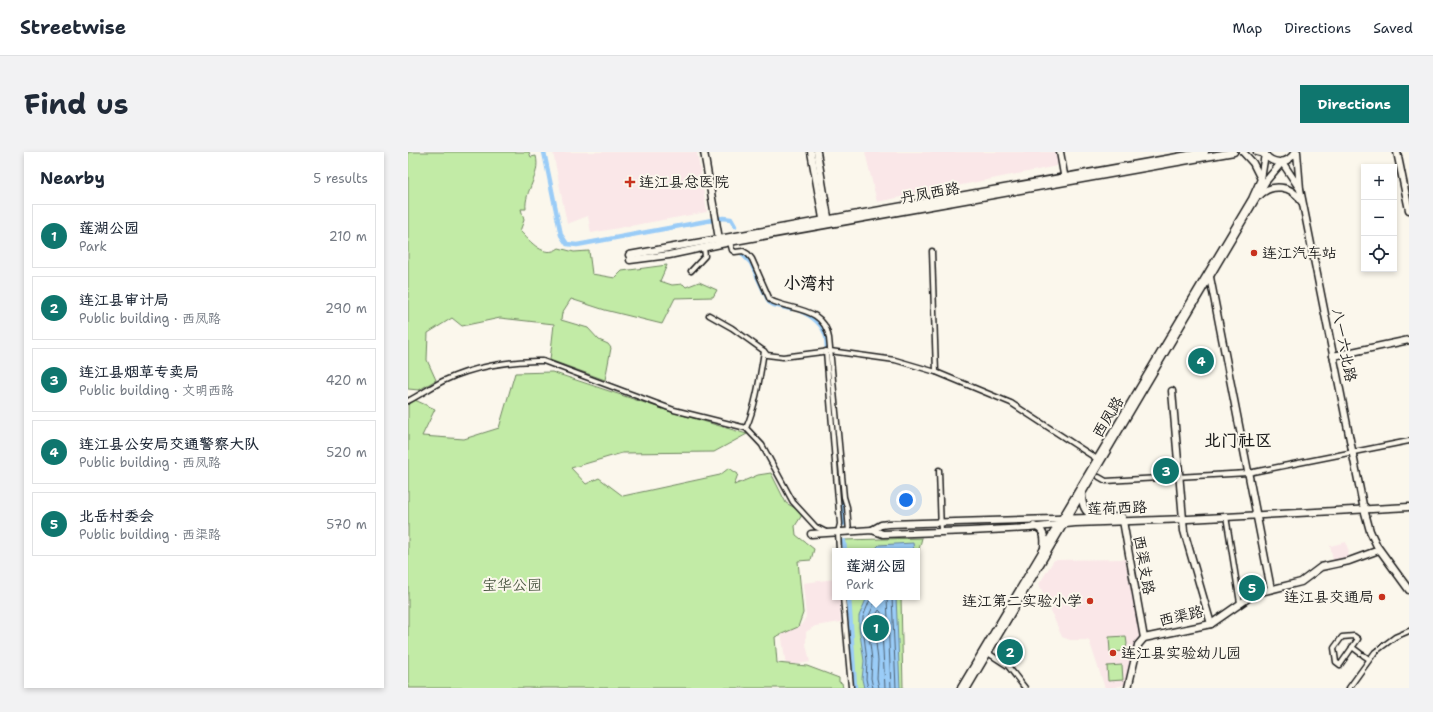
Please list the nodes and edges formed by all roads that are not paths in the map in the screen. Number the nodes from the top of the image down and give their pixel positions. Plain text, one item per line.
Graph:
1 (704, 152) edge
2 (812, 152) edge
3 (817, 152) edge
4 (1060, 152) edge
5 (1205, 152) edge
6 (1234, 152) edge
7 (1243, 152) edge
8 (1257, 152) edge
9 (1296, 152) edge
10 (1398, 152) edge
11 (1264, 153) edge
12 (1282, 162) junction
13 (1261, 179) junction
14 (1065, 180) junction
15 (1300, 190) junction
16 (1259, 196) junction
17 (1303, 205) junction
18 (1409, 210) edge
19 (826, 222) junction
20 (719, 239) junction
21 (730, 242) junction
22 (704, 248) junction
23 (932, 251) dead end
24 (691, 271) dead end
25 (1210, 277) junction
26 (709, 315) dead end
27 (1409, 340) edge
28 (764, 351) junction
29 (828, 351) junction
30 (1333, 356) junction
31 (936, 372) junction
32 (1172, 391) dead end
33 (408, 401) edge
34 (746, 428) junction
35 (1409, 441) edge
36 (1352, 452) junction
37 (1097, 460) junction
38 (939, 470) dead end
39 (1248, 473) junction
40 (1180, 476) junction
41 (1100, 477) dead end
42 (1082, 495) junction
43 (1409, 503) edge
44 (1363, 507) junction
45 (1409, 507) edge
46 (1256, 513) junction
47 (1226, 516) junction
48 (1183, 517) junction
49 (1098, 518) junction
50 (1034, 519) junction
51 (1063, 521) junction
52 (1123, 521) junction
53 (941, 522) junction
54 (1034, 526) junction
55 (872, 530) junction
56 (838, 532) junction
57 (849, 532) junction
58 (941, 532) junction
59 (828, 533) junction
60 (811, 534) dead end
61 (840, 548) edge
62 (1044, 548) junction
63 (1379, 550) junction
64 (1271, 589) junction
65 (1409, 590) edge
66 (843, 600) edge
67 (1240, 603) junction
68 (1211, 624) junction
69 (1409, 631) edge
70 (1144, 638) junction
71 (1352, 648) junction
72 (988, 653) junction
73 (1369, 659) junction
74 (852, 687) edge
75 (961, 688) edge
76 (967, 688) edge
77 (1024, 688) edge
78 (1128, 688) edge
79 (1349, 688) edge

1 - 20 main road
2 - 19 main road
3 - 19 main road
4 - 14 main road
5 - 14 main road, 丹凤西路
6 - 14 main road, 丹凤西路
7 - 13 main road
8 - 11 main road
9 - 12 main road, 西凤路
9 - 15 main road, 八一六北路
10 - 18 main road
11 - 12 main road
11 - 13 main road, 西凤路
12 - 15 main road, 八一六北路
12 - 16 main road, 西凤路
13 - 37 main road, 西凤路
14 - 19 main road, 丹凤西路
15 - 17 main road, 八一六北路
16 - 17 main road
16 - 25 main road, 西凤路
17 - 30 main road, 八一六北路
19 - 20 main road, 丹凤西路
19 - 21 main road, 丹凤西路
20 - 22 main road, 丹凤西路
21 - 22 main road, 丹凤西路
21 - 29 street
22 - 24 street
23 - 31 street
25 - 39 main road
25 - 42 main road, 西凤路
26 - 28 street
27 - 30 main road
28 - 29 street
28 - 34 street
29 - 31 street
29 - 56 street
29 - 57 street
30 - 36 main road, 八一六北路
31 - 37 street
32 - 40 main road
33 - 34 street
34 - 59 street
35 - 36 street
36 - 39 street
36 - 44 main road, 八一六北路
37 - 51 main road, 西凤路
38 - 53 street
39 - 40 street
39 - 46 main road
40 - 41 street
40 - 48 main road
42 - 49 main road
42 - 51 main road, 西凤路
43 - 44 main road
44 - 45 main road
44 - 46 main road, 莲荷西路
44 - 63 main road, 八一六北路
46 - 47 main road, 莲荷西路
46 - 48 main road, 莲荷西路
46 - 64 main road
47 - 48 main road, 莲荷西路
47 - 67 street
48 - 49 main road, 莲荷西路
48 - 52 main road, 莲荷西路
48 - 68 main road
49 - 51 main road, 莲荷西路
50 - 51 main road, 莲荷西路
50 - 53 main road, 莲荷西路
50 - 54 main road
51 - 52 main road, 莲荷西路
51 - 54 main road, 莲荷西路
51 - 62 main road, 西凤路
51 - 72 main road, 西凤路
52 - 70 main road, 西渠支路
53 - 55 main road, 莲荷西路
53 - 58 street
54 - 58 main road, 莲荷西路
54 - 62 main road
55 - 57 main road, 莲荷西路
55 - 58 main road, 莲荷西路
56 - 57 main road, 莲荷西路
56 - 59 main road, 莲荷西路
56 - 61 street
59 - 60 main road, 莲荷西路
62 - 75 main road, 西凤路
63 - 64 main road, 西渠路
63 - 65 main road, 八一六北路
64 - 67 main road, 西渠路
66 - 74 street
67 - 68 main road, 西渠路
68 - 70 main road, 西渠路
69 - 73 street
70 - 78 main road, 西渠路
71 - 71 street
71 - 73 street
72 - 76 main road, 西凤路
72 - 77 street
73 - 79 street

